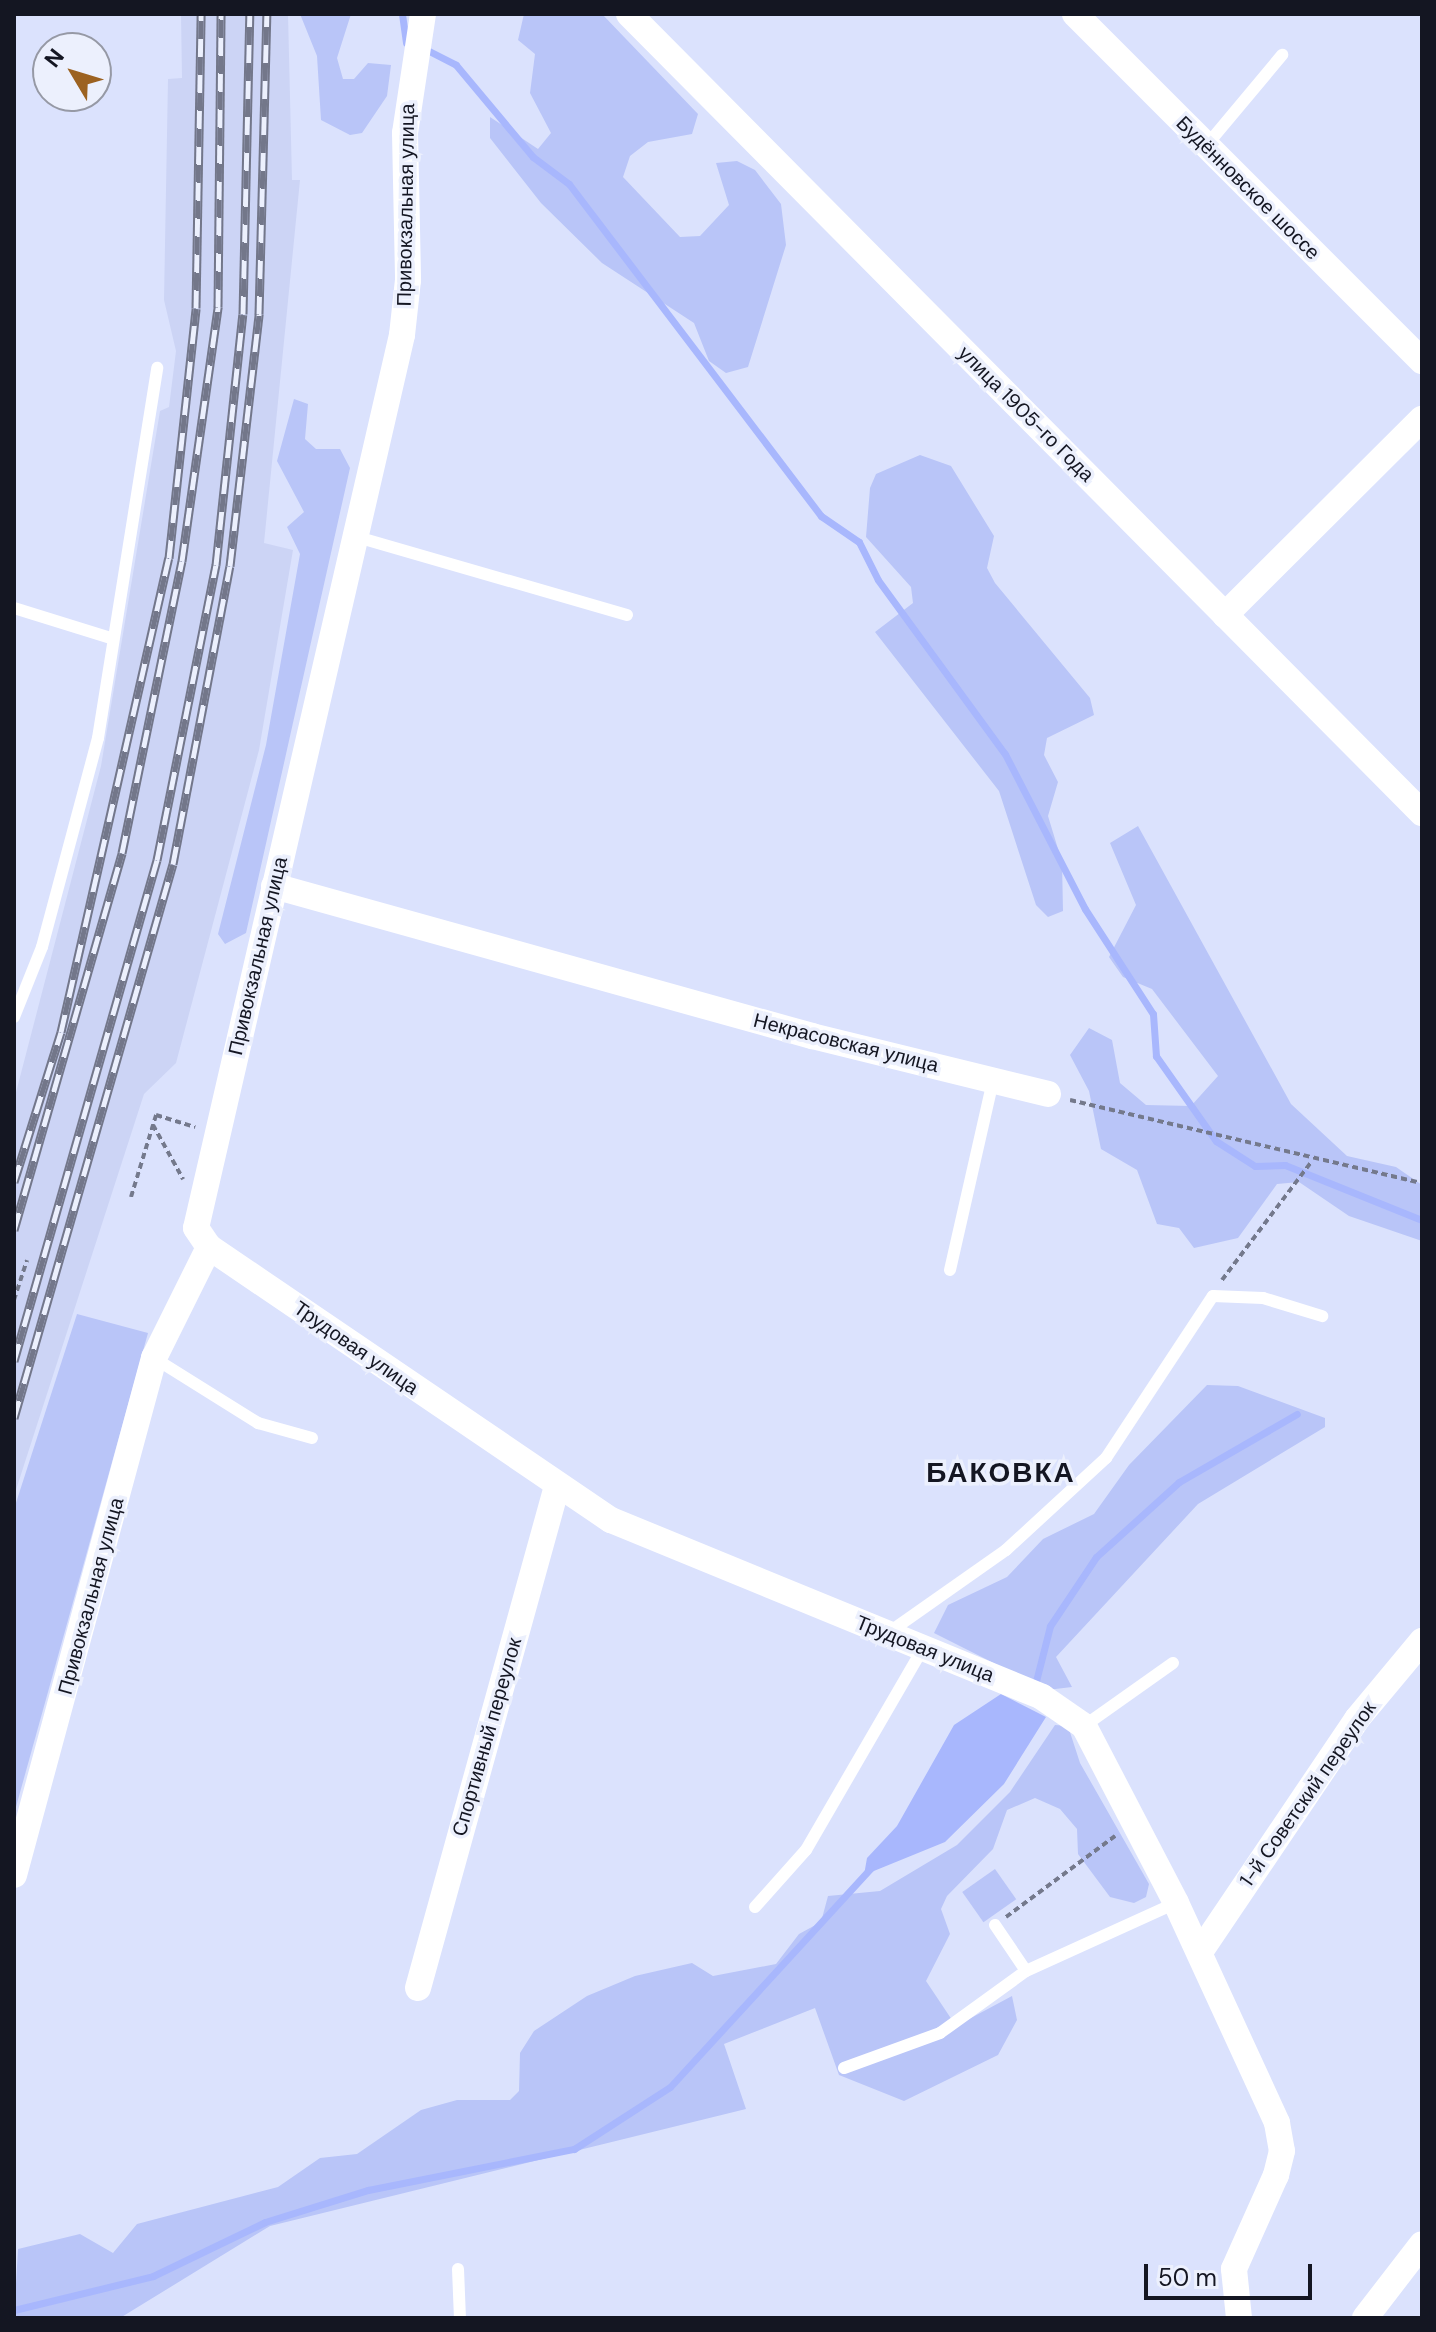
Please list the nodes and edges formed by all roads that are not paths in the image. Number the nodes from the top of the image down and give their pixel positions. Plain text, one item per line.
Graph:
1 (423, 14) edge
2 (629, 14) edge
3 (1075, 14) edge
4 (1282, 55) dead end
5 (1206, 146) junction
6 (1422, 361) edge
7 (157, 368) dead end
8 (1422, 419) edge
9 (357, 537) junction
10 (14, 608) edge
11 (627, 615) dead end
12 (1225, 615) junction
13 (111, 638) junction
14 (1422, 813) edge
15 (274, 886) junction
16 (14, 1017) edge
17 (993, 1081) junction
18 (1048, 1094) road end
19 (209, 1247) junction
20 (950, 1270) dead end
21 (1322, 1316) dead end
22 (154, 1358) junction
23 (312, 1438) dead end
24 (557, 1486) junction
25 (888, 1633) junction
26 (1422, 1641) edge
27 (923, 1648) junction
28 (1173, 1663) dead end
29 (1084, 1726) junction
30 (14, 1875) edge
31 (1176, 1903) junction
32 (755, 1907) dead end
33 (995, 1925) road end
34 (1200, 1952) junction
35 (1026, 1971) junction
36 (418, 1988) dead end
37 (844, 2068) dead end
38 (1422, 2244) edge
39 (458, 2269) dead end
40 (460, 2318) edge
41 (1239, 2318) edge
42 (1365, 2318) edge

1 - 9 street, Привокзальная улица
2 - 12 street, улица 1905-го Года
3 - 5 street, Будённовское шоссе
4 - 5 lane
5 - 6 street, Будённовское шоссе
7 - 13 lane
8 - 12 street
9 - 11 lane
9 - 15 street, Привокзальная улица
10 - 13 lane
12 - 14 street, улица 1905-го Года
13 - 16 lane
15 - 17 street, Некрасовская улица
15 - 19 street, Привокзальная улица
17 - 18 street, Некрасовская улица
17 - 20 lane
19 - 22 street, Привокзальная улица
19 - 24 street, Трудовая улица
21 - 25 lane
22 - 23 lane
22 - 30 street, Привокзальная улица
24 - 25 street, Трудовая улица
24 - 36 street, Спортивный переулок
25 - 27 street, Трудовая улица
26 - 34 street, 1-й Советский переулок
27 - 29 street, Трудовая улица
27 - 32 lane
28 - 29 lane
29 - 31 street, Трудовая улица
31 - 34 street, Трудовая улица
31 - 35 lane
33 - 35 lane
34 - 41 street, Трудовая улица
35 - 37 lane
38 - 42 street
39 - 40 lane

